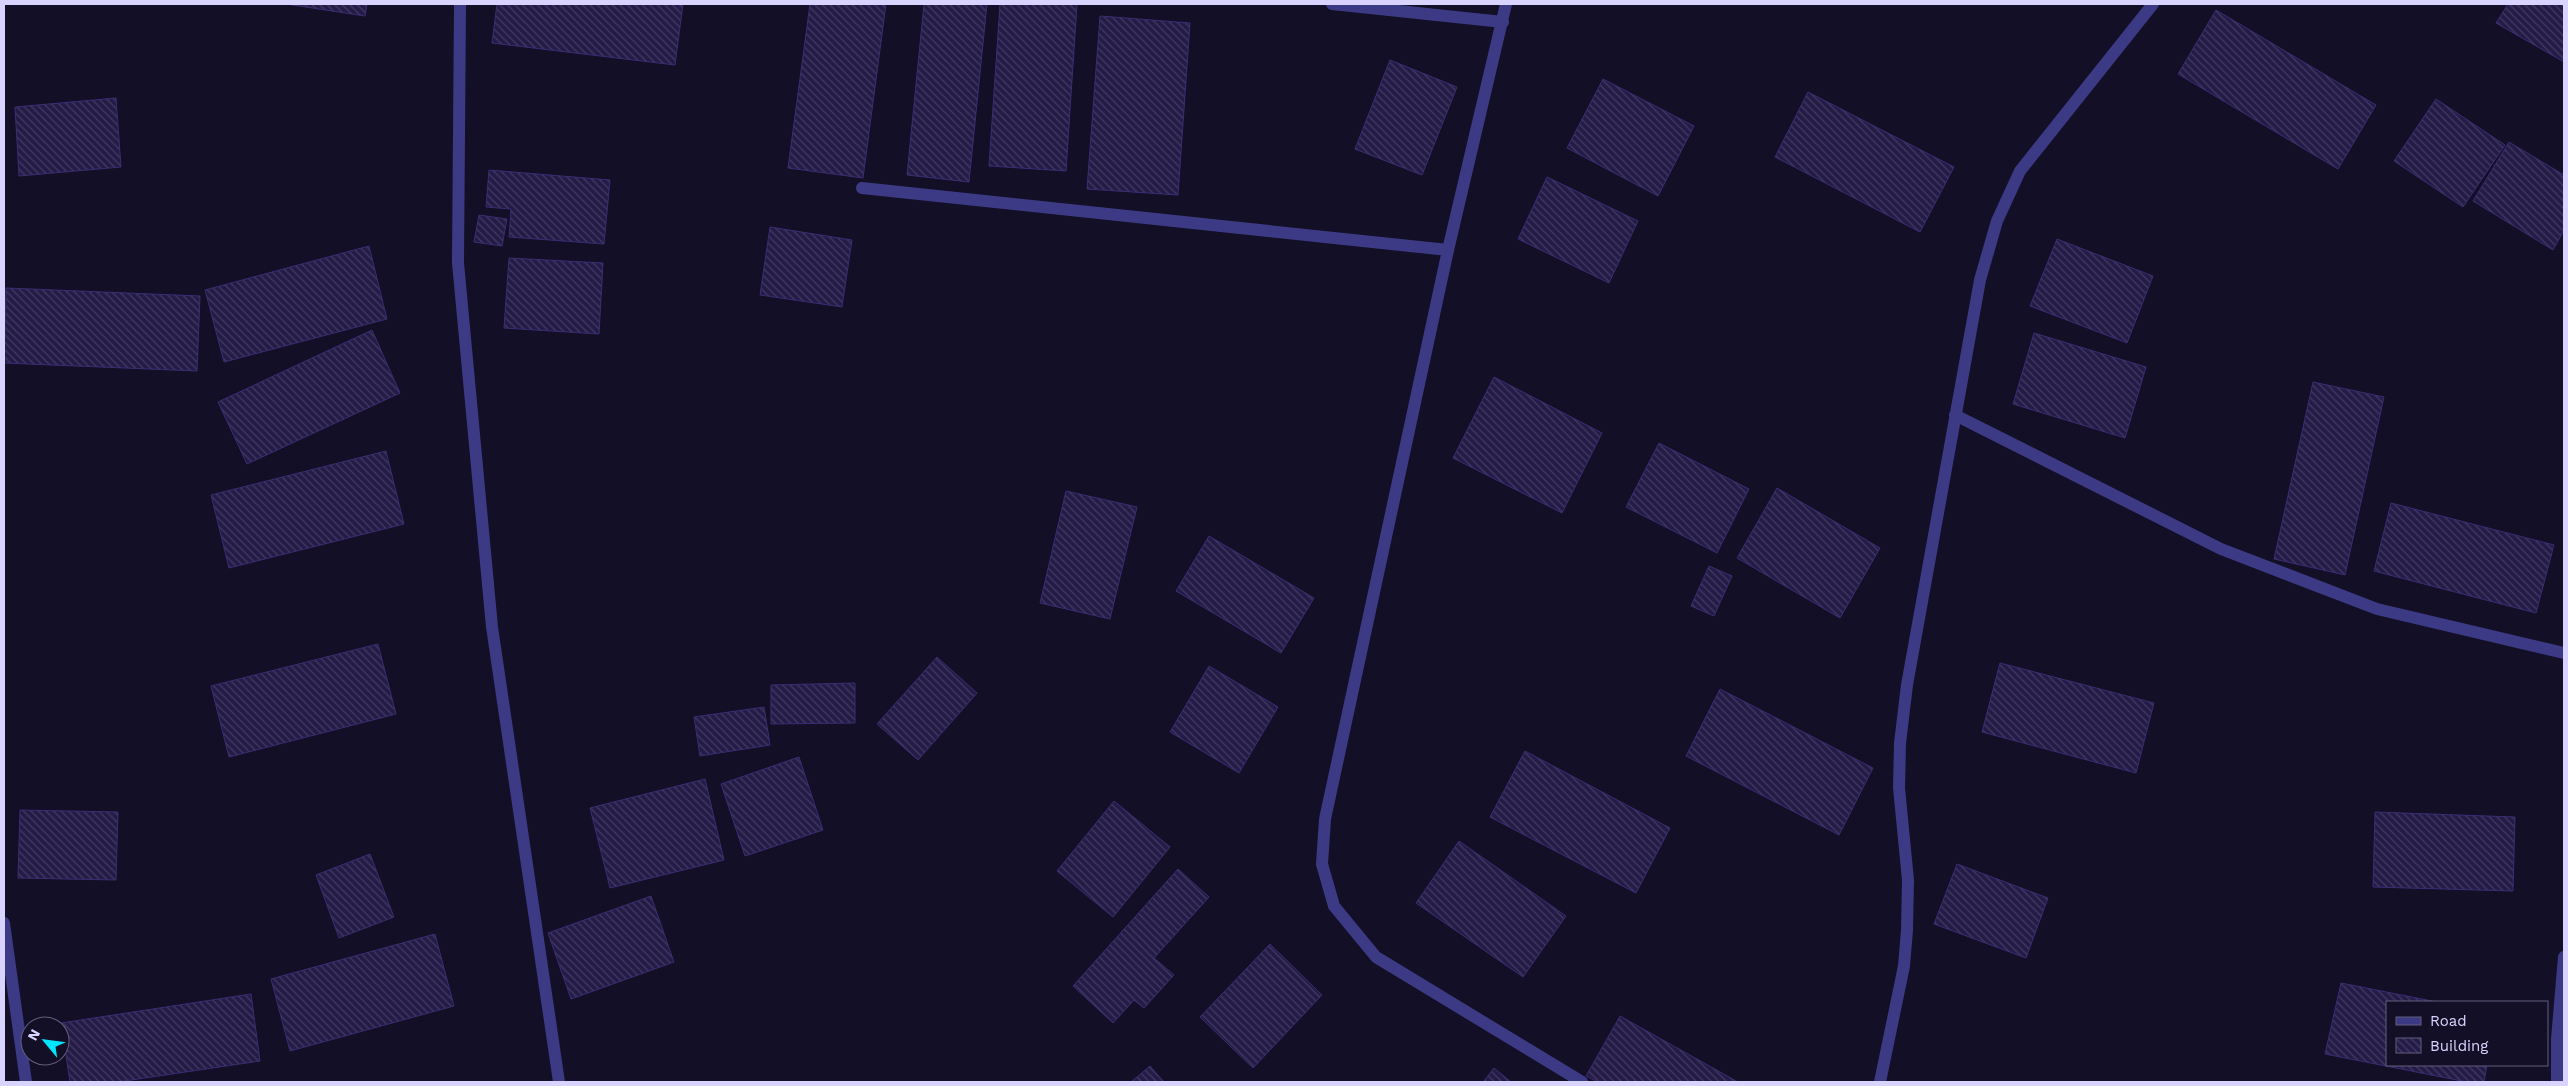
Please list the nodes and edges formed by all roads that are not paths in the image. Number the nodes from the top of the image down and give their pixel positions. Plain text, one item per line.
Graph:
1 (460, 4) edge
2 (1332, 4) edge
3 (1506, 4) edge
4 (2153, 4) edge
5 (1502, 22) junction
6 (862, 188) dead end
7 (1448, 250) junction
8 (1956, 415) junction
9 (2564, 654) edge
10 (4, 922) edge
11 (2564, 957) edge
12 (26, 1082) edge
13 (559, 1082) edge
14 (1582, 1082) edge
15 (1880, 1082) edge
16 (2557, 1082) edge

1 - 13 street
2 - 5 street
3 - 5 street
4 - 8 street
5 - 7 street
6 - 7 street
7 - 14 street
8 - 9 street
8 - 15 street
10 - 12 street
11 - 16 street

